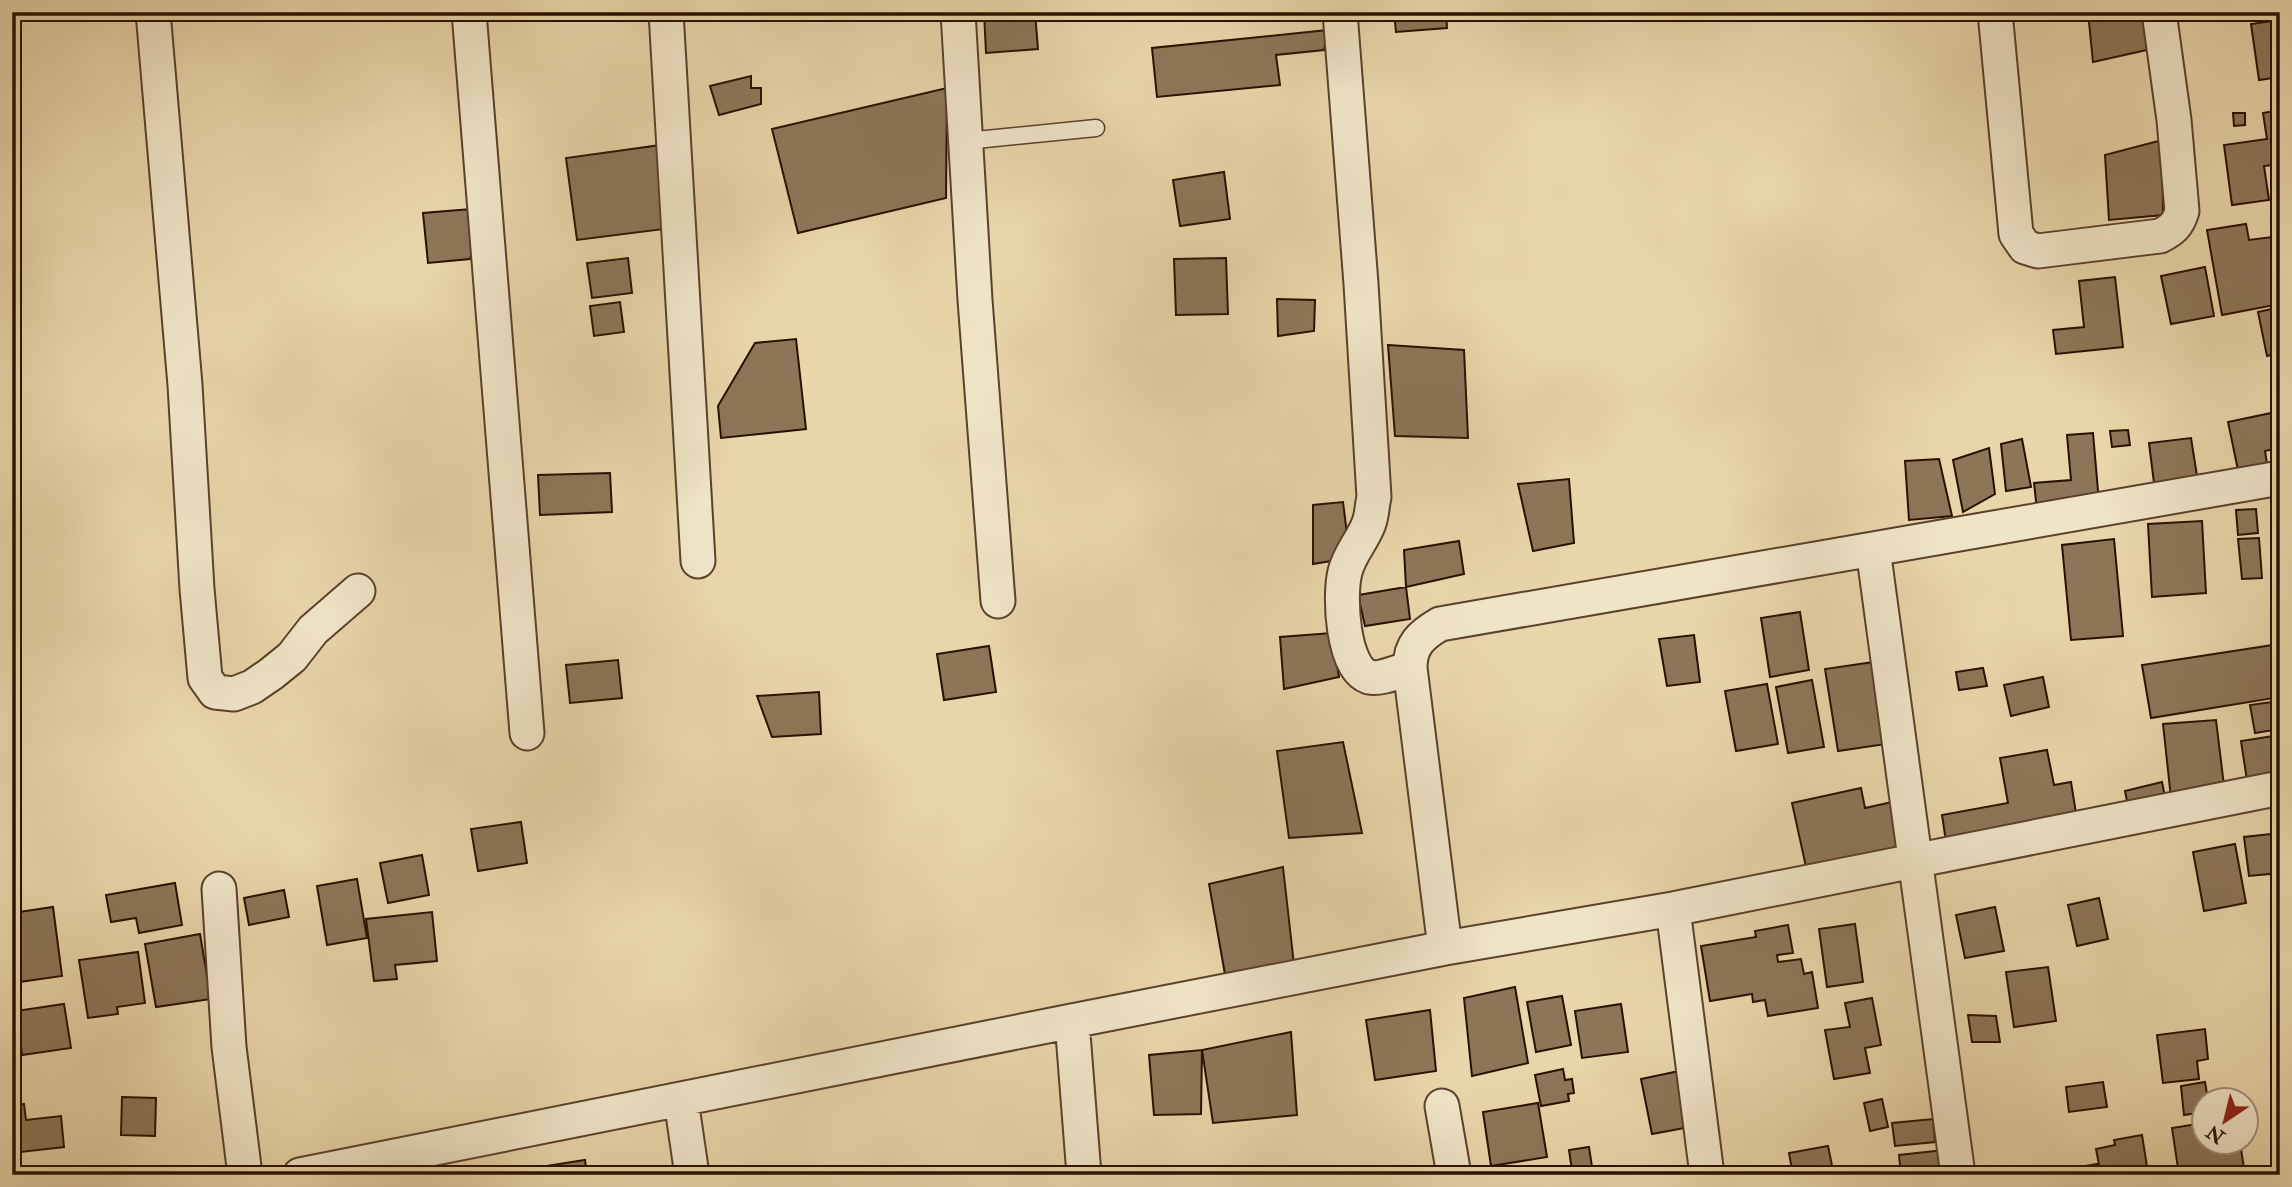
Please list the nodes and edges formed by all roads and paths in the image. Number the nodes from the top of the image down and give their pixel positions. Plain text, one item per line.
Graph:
1 (153, 12) edge
2 (470, 12) edge
3 (666, 12) edge
4 (958, 12) edge
5 (1340, 12) edge
6 (1995, 12) edge
7 (2159, 12) edge
8 (1096, 128) dead end
9 (966, 141) junction
10 (2280, 478) edge
11 (1873, 549) junction
12 (698, 561) dead end
13 (358, 591) dead end
14 (998, 601) dead end
15 (1410, 668) junction
16 (527, 733) dead end
17 (2280, 788) edge
18 (1915, 860) junction
19 (219, 889) dead end
20 (1673, 909) junction
21 (1445, 948) junction
22 (1072, 1021) junction
23 (681, 1100) junction
24 (1442, 1106) dead end
25 (245, 1175) edge
26 (300, 1175) edge
27 (692, 1175) edge
28 (1084, 1175) edge
29 (1454, 1175) edge
30 (1707, 1175) edge
31 (1958, 1175) edge

1 - 13 street
2 - 16 street
3 - 12 street
4 - 9 street
5 - 15 street
6 - 7 street
8 - 9 lane
9 - 14 street
10 - 11 street
11 - 15 street
11 - 18 street
15 - 21 street
17 - 18 street
18 - 20 street
18 - 31 street
19 - 25 street
20 - 21 street
20 - 30 street
21 - 22 street
22 - 23 street
22 - 28 street
23 - 26 street
23 - 27 street
24 - 29 street

